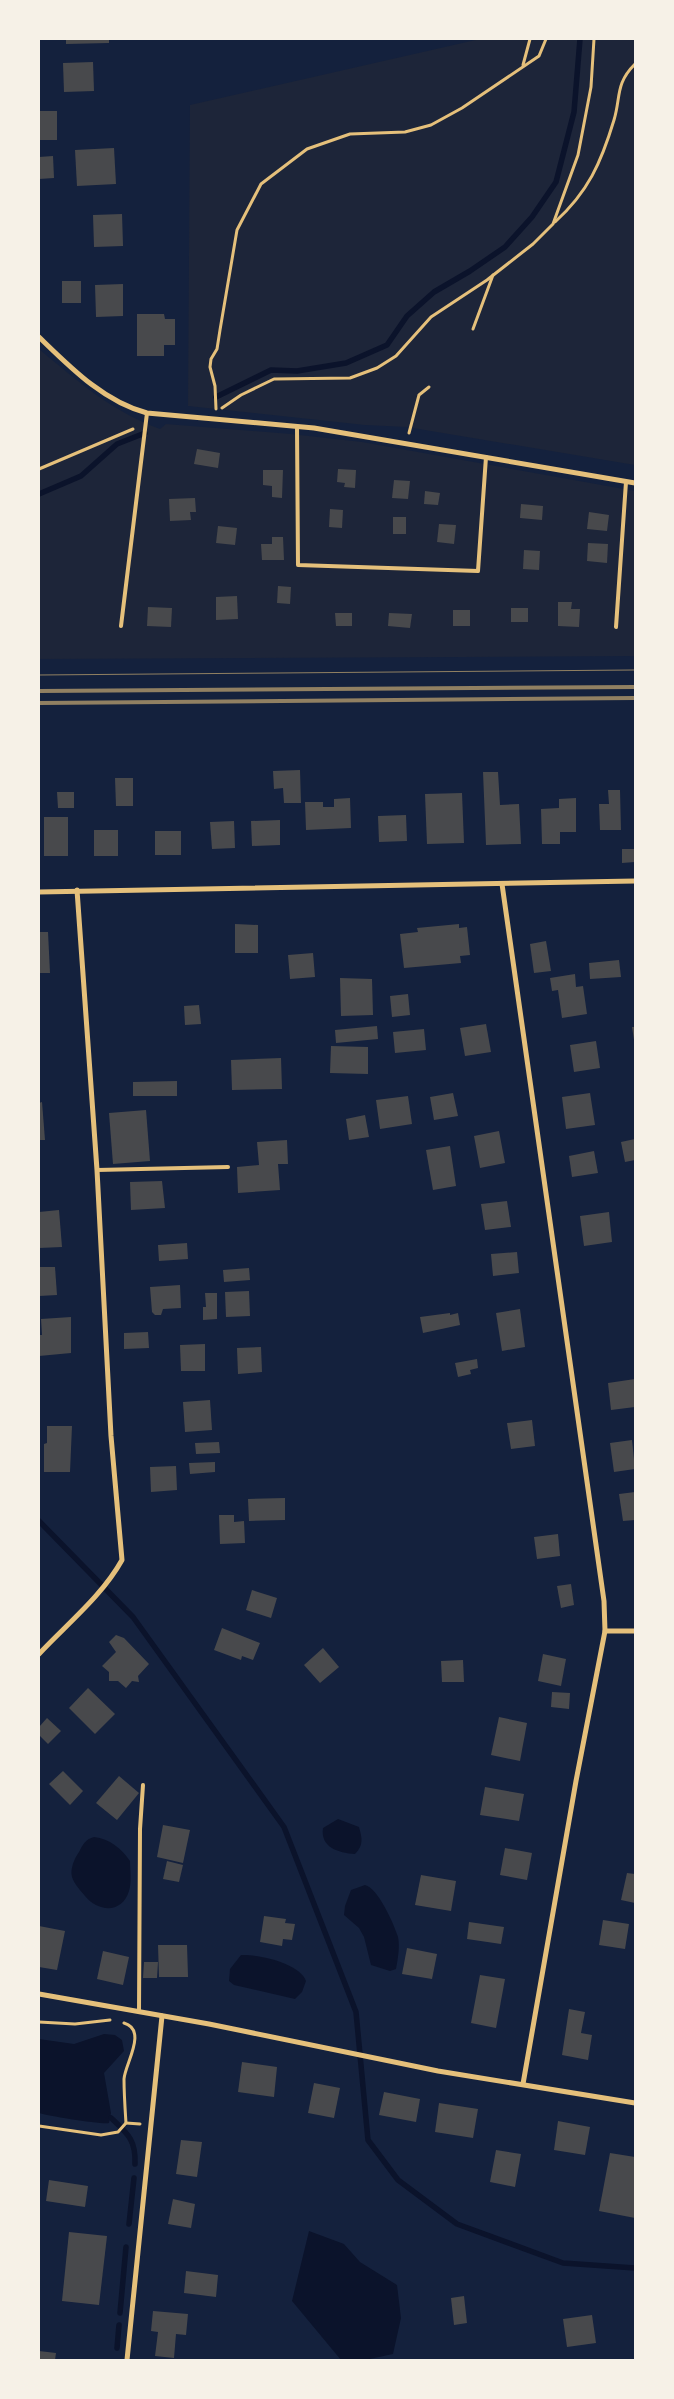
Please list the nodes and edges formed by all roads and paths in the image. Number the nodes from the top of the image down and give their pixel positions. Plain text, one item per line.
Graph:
1 (530, 39) edge
2 (546, 39) edge
3 (594, 39) edge
4 (635, 64) edge
5 (523, 66) junction
6 (553, 224) junction
7 (494, 275) junction
8 (473, 330) dead end
9 (39, 337) edge
10 (429, 387) dead end
11 (147, 413) junction
12 (217, 420) junction
13 (145, 424) junction
14 (297, 427) junction
15 (406, 443) junction
16 (486, 457) junction
17 (39, 469) edge
18 (626, 482) junction
19 (635, 483) edge
20 (121, 626) dead end
21 (616, 627) dead end
22 (635, 881) edge
23 (502, 884) junction
24 (77, 890) junction
25 (39, 892) edge
26 (228, 1167) dead end
27 (97, 1170) junction
28 (605, 1631) junction
29 (635, 1631) edge
30 (39, 1654) edge
31 (143, 1785) dead end
32 (39, 1994) edge
33 (139, 2011) junction
34 (162, 2016) junction
35 (113, 2020) dead end
36 (39, 2022) edge
37 (120, 2022) dead end
38 (523, 2084) junction
39 (635, 2103) edge
40 (39, 2126) edge
41 (127, 2360) edge

1 - 5 path
2 - 5 path
3 - 6 path
4 - 6 path
5 - 12 path
6 - 7 path
7 - 8 path
7 - 12 path
9 - 11 street
10 - 15 path
11 - 12 street
11 - 13 lane
12 - 14 street
13 - 17 path
13 - 20 lane
14 - 15 street
14 - 16 lane
15 - 16 street
16 - 18 street
18 - 19 street
18 - 21 lane
22 - 23 street
23 - 24 street
23 - 28 street
24 - 25 street
24 - 27 street
26 - 27 lane
27 - 30 street
28 - 29 street
28 - 38 street
31 - 33 lane
32 - 33 street
33 - 34 street
34 - 38 street
34 - 41 street
35 - 36 path
37 - 40 path
38 - 39 street

